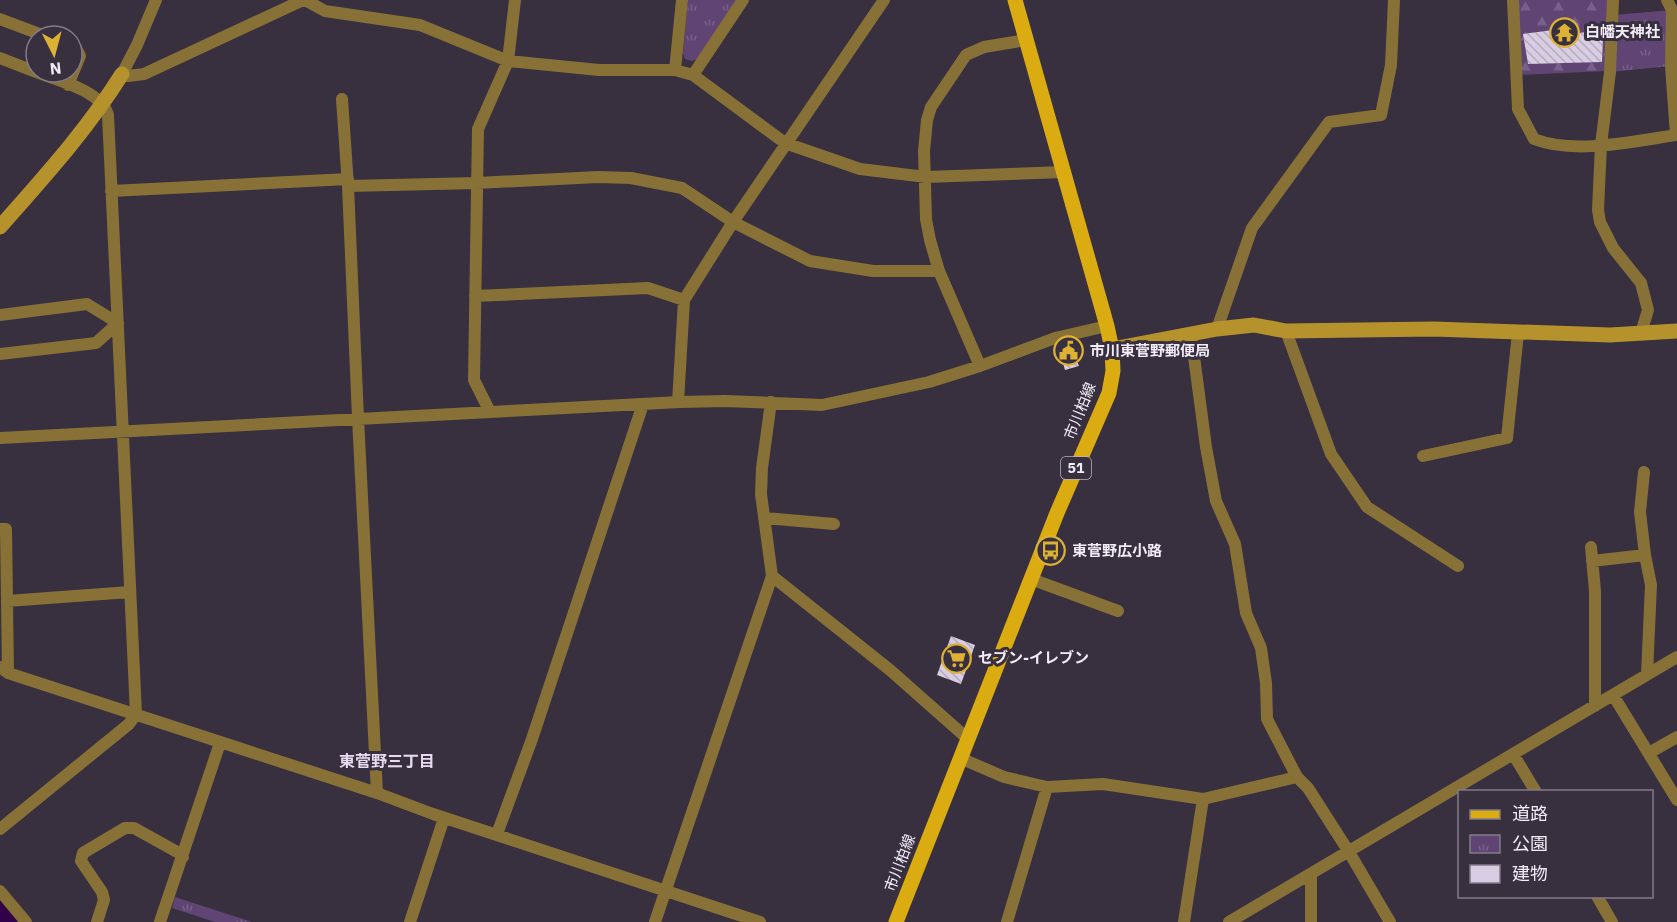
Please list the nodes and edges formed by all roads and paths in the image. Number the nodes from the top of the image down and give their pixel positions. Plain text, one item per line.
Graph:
1 (156, 0) edge
2 (304, 0) edge
3 (515, 0) edge
4 (682, 0) edge
5 (743, 0) edge
6 (884, 0) edge
7 (1015, 0) edge
8 (1394, 0) edge
9 (1513, 0) edge
10 (1613, 0) edge
11 (1667, 0) edge
12 (0, 19) edge
13 (24, 28) edge
14 (1026, 40) junction
15 (0, 58) edge
16 (508, 61) junction
17 (24, 67) edge
18 (675, 70) junction
19 (122, 74) junction
20 (693, 75) junction
21 (68, 85) edge
22 (342, 99) dead end
23 (103, 105) junction
24 (1677, 135) edge
25 (786, 143) junction
26 (1601, 145) junction
27 (1064, 172) junction
28 (926, 177) junction
29 (348, 183) junction
30 (477, 183) junction
31 (111, 190) junction
32 (733, 222) junction
33 (0, 227) edge
34 (939, 271) junction
35 (476, 296) junction
36 (684, 300) junction
37 (0, 315) edge
38 (118, 323) junction
39 (1107, 326) junction
40 (1217, 329) junction
41 (1286, 331) junction
42 (1677, 331) edge
43 (1518, 333) junction
44 (1641, 333) junction
45 (1191, 334) junction
46 (1112, 349) junction
47 (0, 354) edge
48 (980, 366) junction
49 (678, 402) junction
50 (771, 402) junction
51 (643, 404) junction
52 (490, 412) junction
53 (358, 418) junction
54 (122, 431) junction
55 (0, 438) edge
56 (1423, 456) dead end
57 (1644, 472) dead end
58 (765, 518) junction
59 (834, 524) dead end
60 (0, 529) edge
61 (1591, 547) dead end
62 (1645, 555) junction
63 (1592, 561) junction
64 (1458, 566) dead end
65 (772, 576) junction
66 (1031, 579) junction
67 (130, 592) junction
68 (7, 601) junction
69 (1118, 611) dead end
70 (1676, 659) edge
71 (4, 670) edge
72 (1647, 674) junction
73 (1613, 695) junction
74 (1595, 706) junction
75 (136, 714) junction
76 (1677, 737) edge
77 (968, 739) junction
78 (220, 742) junction
79 (1648, 753) junction
80 (1514, 754) junction
81 (960, 758) junction
82 (1297, 777) junction
83 (1047, 787) junction
84 (1535, 790) edge
85 (377, 793) junction
86 (1203, 799) junction
87 (1677, 800) edge
88 (444, 818) junction
89 (0, 829) edge
90 (497, 834) junction
91 (1349, 852) junction
92 (183, 857) junction
93 (1311, 874) junction
94 (0, 891) edge
95 (666, 891) junction
96 (1598, 898) edge
97 (26, 922) edge
98 (97, 922) edge
99 (160, 922) edge
100 (410, 922) edge
101 (655, 922) edge
102 (760, 922) edge
103 (896, 922) edge
104 (1007, 922) edge
105 (1184, 922) edge
106 (1229, 922) edge
107 (1311, 922) edge
108 (1390, 922) edge
109 (1612, 922) edge

1 - 19 street
2 - 16 street
2 - 19 street
3 - 16 street
4 - 18 street
5 - 20 street
6 - 25 street
7 - 14 main road, 市川柏線 / 51
8 - 40 street
9 - 26 street
10 - 26 street
11 - 24 street
12 - 13 street
14 - 27 main road, 市川柏線 / 51
14 - 28 street
15 - 17 street
16 - 18 street
16 - 30 street
18 - 20 street
19 - 23 street
20 - 25 street
21 - 23 street
22 - 29 street
23 - 31 street
23 - 33 street
24 - 26 street
25 - 28 street
25 - 32 street
26 - 44 street
27 - 28 street
27 - 39 main road, 市川柏線 / 51
28 - 34 street
29 - 30 street
29 - 31 street
29 - 53 street
30 - 32 street
30 - 35 street
31 - 38 street
32 - 34 street
32 - 36 street
34 - 48 street
35 - 36 street
35 - 52 street
36 - 49 street
37 - 38 street
38 - 47 street
38 - 54 street
39 - 46 main road, 市川柏線 / 51
39 - 48 street
40 - 41 street
40 - 45 street
41 - 43 street
41 - 64 street
42 - 44 street
43 - 44 street
43 - 56 street
45 - 46 street
45 - 82 street
46 - 66 main road, 市川柏線 / 51
48 - 50 street
49 - 50 street
49 - 51 street
50 - 58 street
51 - 52 street
51 - 90 street
52 - 53 street
53 - 54 street
53 - 85 street
54 - 55 street
54 - 67 street
57 - 62 street
58 - 59 street
58 - 65 street
60 - 68 street
61 - 63 street
62 - 63 street
62 - 72 street
63 - 74 street
65 - 77 street
65 - 95 street
66 - 69 street
66 - 77 main road, 市川柏線 / 51
67 - 68 street
67 - 75 street
68 - 71 street
70 - 72 street
71 - 75 street
72 - 73 street
73 - 74 street
73 - 79 street
74 - 80 street
75 - 78 street
75 - 89 street
76 - 79 street
77 - 81 main road, 市川柏線 / 51
78 - 85 street
78 - 92 street
79 - 87 street
80 - 84 street
80 - 91 street
81 - 83 street
81 - 103 main road, 市川柏線 / 51
82 - 86 street
82 - 91 street
83 - 86 street
83 - 104 street
85 - 88 street
86 - 105 street
88 - 90 street
88 - 100 street
90 - 95 street
91 - 93 street
91 - 108 street
92 - 98 street
92 - 99 street
93 - 106 street
93 - 107 street
94 - 97 street
95 - 101 street
95 - 102 street
96 - 109 street

